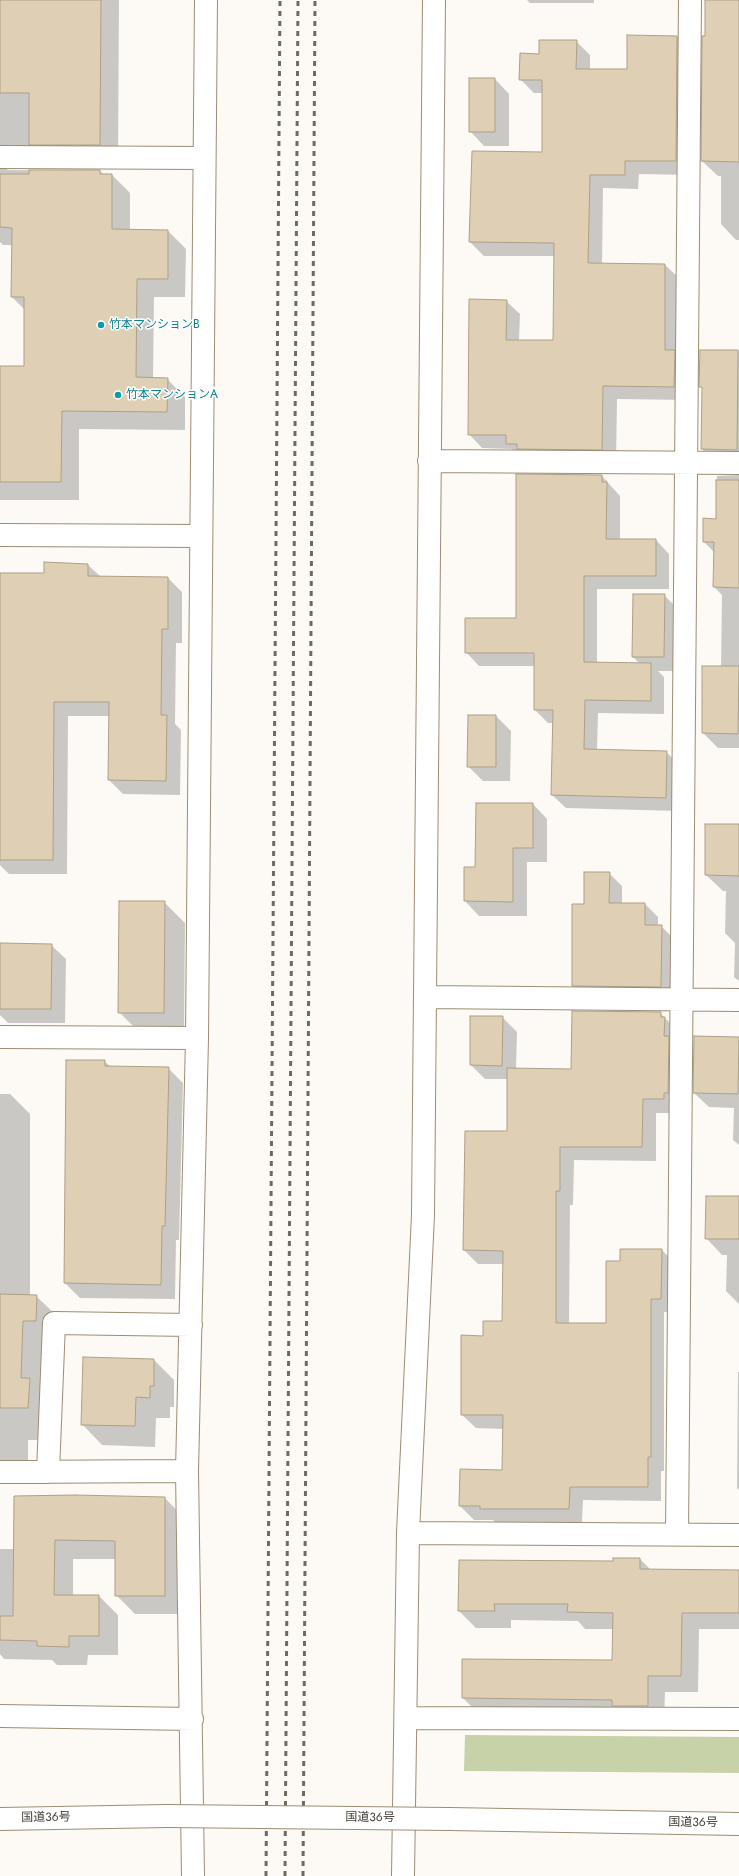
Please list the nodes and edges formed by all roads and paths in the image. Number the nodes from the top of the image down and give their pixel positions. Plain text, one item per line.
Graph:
1 (206, 0) edge
2 (434, 0) edge
3 (690, 0) edge
4 (0, 157) edge
5 (204, 158) junction
6 (429, 461) junction
7 (686, 462) junction
8 (739, 463) edge
9 (0, 534) edge
10 (201, 536) junction
11 (424, 997) junction
12 (682, 999) junction
13 (739, 1000) edge
14 (0, 1037) edge
15 (197, 1038) junction
16 (191, 1325) junction
17 (187, 1471) junction
18 (0, 1472) edge
19 (48, 1472) junction
20 (408, 1533) junction
21 (677, 1534) junction
22 (739, 1535) edge
23 (0, 1716) edge
24 (406, 1718) junction
25 (192, 1719) junction
26 (739, 1719) edge
27 (0, 1819) edge
28 (739, 1824) edge
29 (193, 1876) edge
30 (404, 1876) edge

1 - 5 main road
2 - 6 main road
3 - 7 main road
4 - 5 main road
5 - 10 main road
6 - 7 main road
6 - 11 main road
7 - 8 main road
7 - 12 main road
9 - 10 main road
10 - 15 main road
11 - 12 main road
11 - 20 main road
12 - 13 main road
12 - 21 main road
14 - 15 main road
15 - 16 main road
16 - 17 main road
16 - 19 main road
17 - 19 main road
17 - 25 main road
18 - 19 main road
20 - 21 main road
20 - 24 main road
21 - 22 main road
23 - 25 main road
24 - 26 main road
24 - 30 main road
25 - 29 main road
27 - 28 main road, 国道36号, bridge

